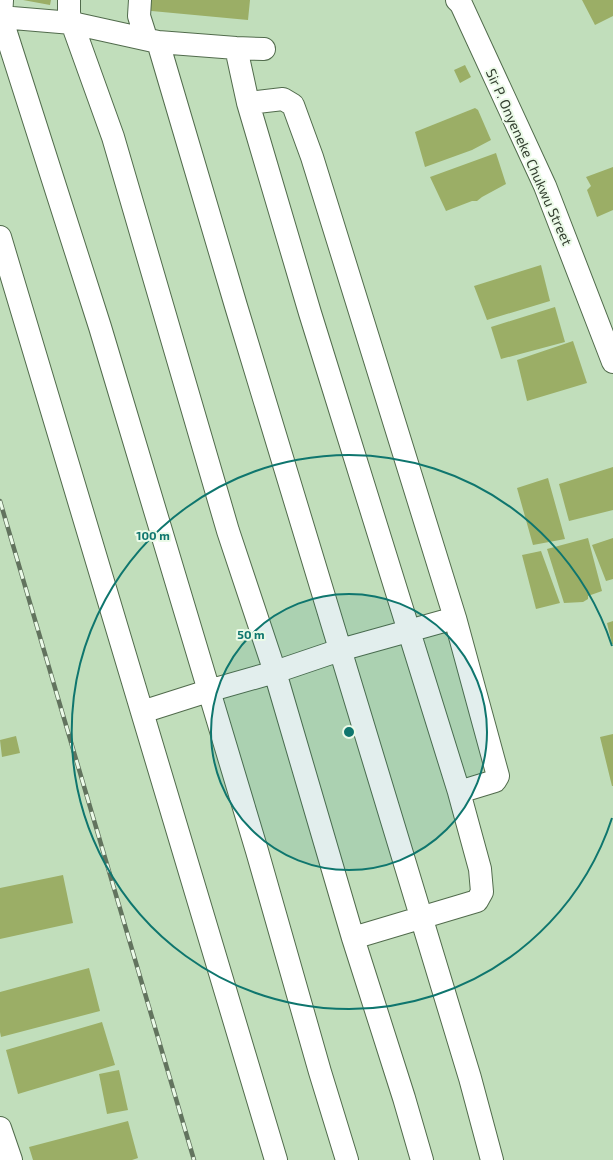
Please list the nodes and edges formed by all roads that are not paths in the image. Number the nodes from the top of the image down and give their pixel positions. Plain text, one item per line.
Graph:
1 (69, 0) edge
2 (140, 0) edge
3 (457, 0) edge
4 (1, 11) edge
5 (72, 23) junction
6 (152, 40) junction
7 (236, 48) junction
8 (264, 49) dead end
9 (248, 103) junction
10 (0, 237) edge
11 (613, 362) edge
12 (455, 618) junction
13 (409, 631) junction
14 (340, 650) junction
15 (275, 672) junction
16 (208, 691) junction
17 (142, 712) junction
18 (459, 792) junction
19 (422, 918) junction
20 (353, 938) junction
21 (0, 1128) edge
22 (11, 1160) edge
23 (276, 1160) edge
24 (348, 1160) edge
25 (422, 1160) edge
26 (492, 1160) edge

1 - 5 street
2 - 6 street
3 - 11 street, Sir P. Onyeneke Chukwu Street
4 - 5 street
4 - 16 street
5 - 6 street
5 - 15 street
6 - 7 street
6 - 14 street
7 - 8 street
7 - 9 street
9 - 12 street
9 - 13 street
10 - 17 street
12 - 13 street
12 - 18 street
13 - 14 street
13 - 18 street
14 - 15 street
14 - 19 street
15 - 16 street
15 - 20 street
16 - 17 street
16 - 24 street
17 - 23 street
18 - 19 street
19 - 20 street
19 - 26 street
20 - 25 street
21 - 22 street

